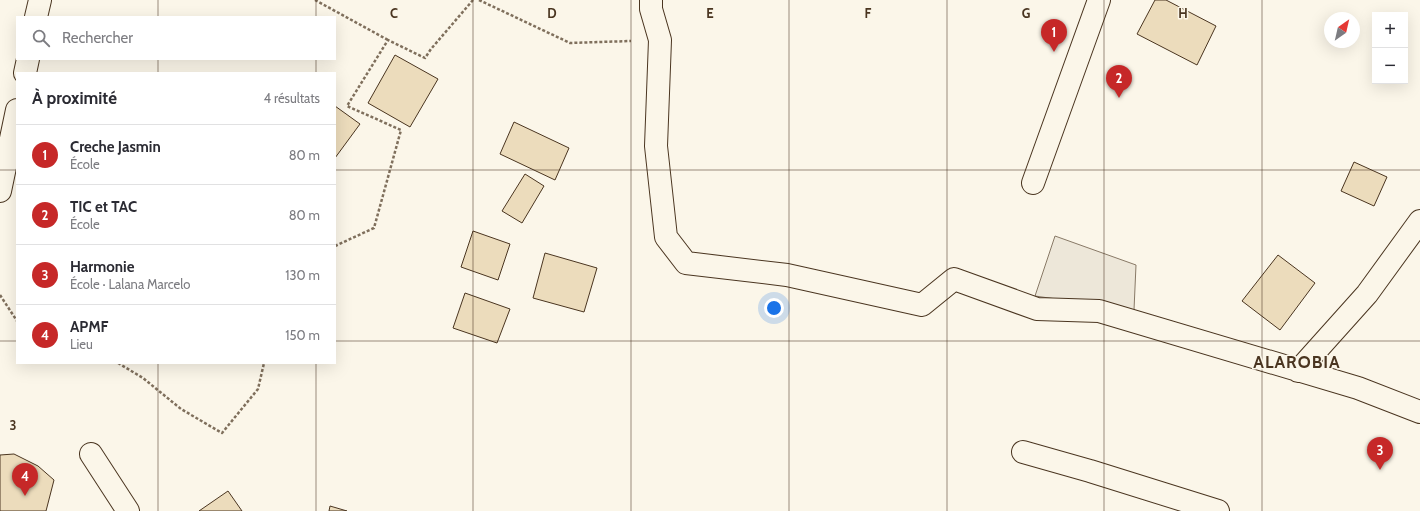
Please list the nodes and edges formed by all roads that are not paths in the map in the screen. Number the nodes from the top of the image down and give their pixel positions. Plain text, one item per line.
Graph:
1 (40, 0) edge
2 (650, 0) edge
3 (1099, 0) edge
4 (36, 16) edge
5 (28, 60) edge
6 (25, 72) edge
7 (16, 115) edge
8 (1033, 183) dead end
9 (0, 191) edge
10 (1420, 221) edge
11 (1298, 371) junction
12 (1420, 412) edge
13 (1023, 452) dead end
14 (91, 454) dead end
15 (128, 511) edge
16 (1218, 511) edge

1 - 4 street
2 - 11 street
3 - 8 street
5 - 6 street
7 - 9 street
10 - 11 street
11 - 12 street
13 - 16 street
14 - 15 street

